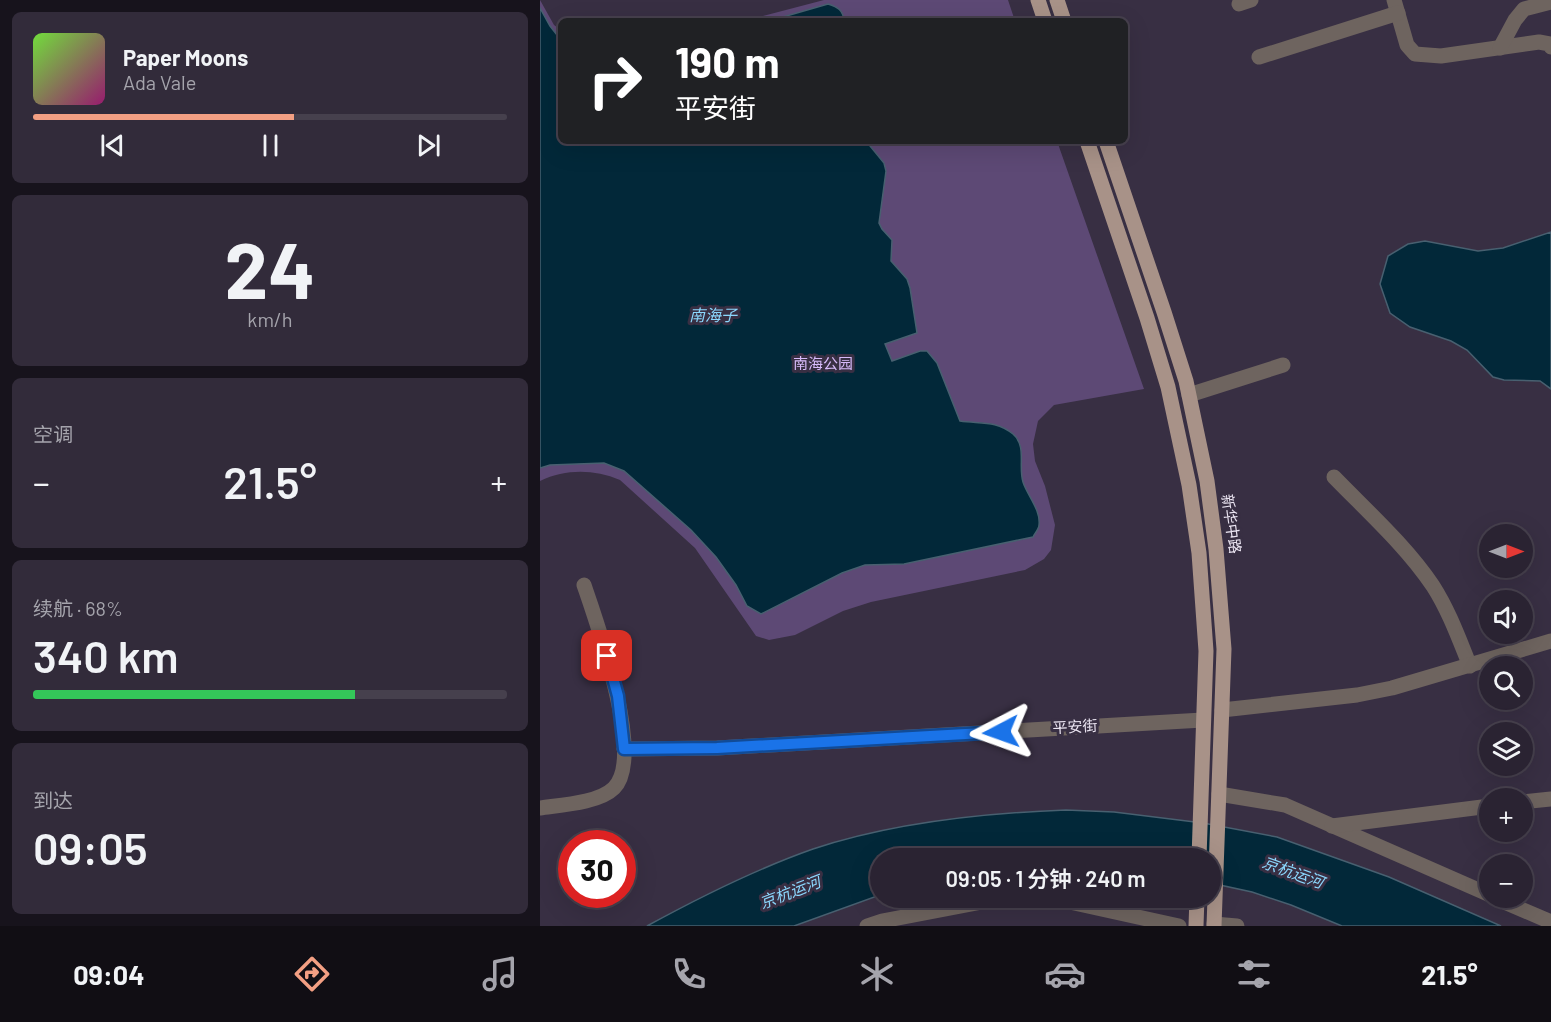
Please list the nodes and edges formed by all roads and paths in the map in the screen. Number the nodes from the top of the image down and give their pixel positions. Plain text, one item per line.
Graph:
1 (1038, 0) edge
2 (1057, 0) edge
3 (1551, 2) edge
4 (1396, 6) edge
5 (1044, 18) edge
6 (1063, 18) edge
7 (1551, 47) edge
8 (1500, 48) junction
9 (1259, 57) dead end
10 (1088, 144) edge
11 (1107, 144) edge
12 (1282, 365) dead end
13 (1189, 395) junction
14 (1334, 477) dead end
15 (584, 585) dead end
16 (1551, 641) edge
17 (1470, 666) junction
18 (1222, 710) junction
19 (1203, 720) junction
20 (624, 749) junction
21 (1219, 794) junction
22 (1551, 799) edge
23 (1533, 801) edge
24 (1479, 807) edge
25 (540, 808) edge
26 (1332, 826) junction
27 (1200, 848) edge
28 (1479, 891) edge
29 (950, 908) edge
30 (1097, 908) edge
31 (1197, 908) edge
32 (1519, 908) edge
33 (1551, 922) edge
34 (1214, 925) edge
35 (867, 926) edge
36 (1179, 926) edge
37 (1196, 926) edge
38 (1238, 926) edge

1 - 5 main road
2 - 6 main road
3 - 8 street
4 - 8 street
4 - 9 street
7 - 8 street
10 - 19 main road
11 - 13 main road, 新华中路
12 - 13 street
13 - 18 main road, 新华中路
14 - 17 street
15 - 20 street
16 - 17 street
17 - 18 street
18 - 21 main road, 新华中路
19 - 20 street, 平安街
19 - 27 main road
20 - 25 street
21 - 26 street
21 - 34 main road, 新华中路
22 - 23 street
24 - 26 street
26 - 28 street
29 - 35 street
30 - 36 street
31 - 37 main road
32 - 33 street
34 - 38 street

